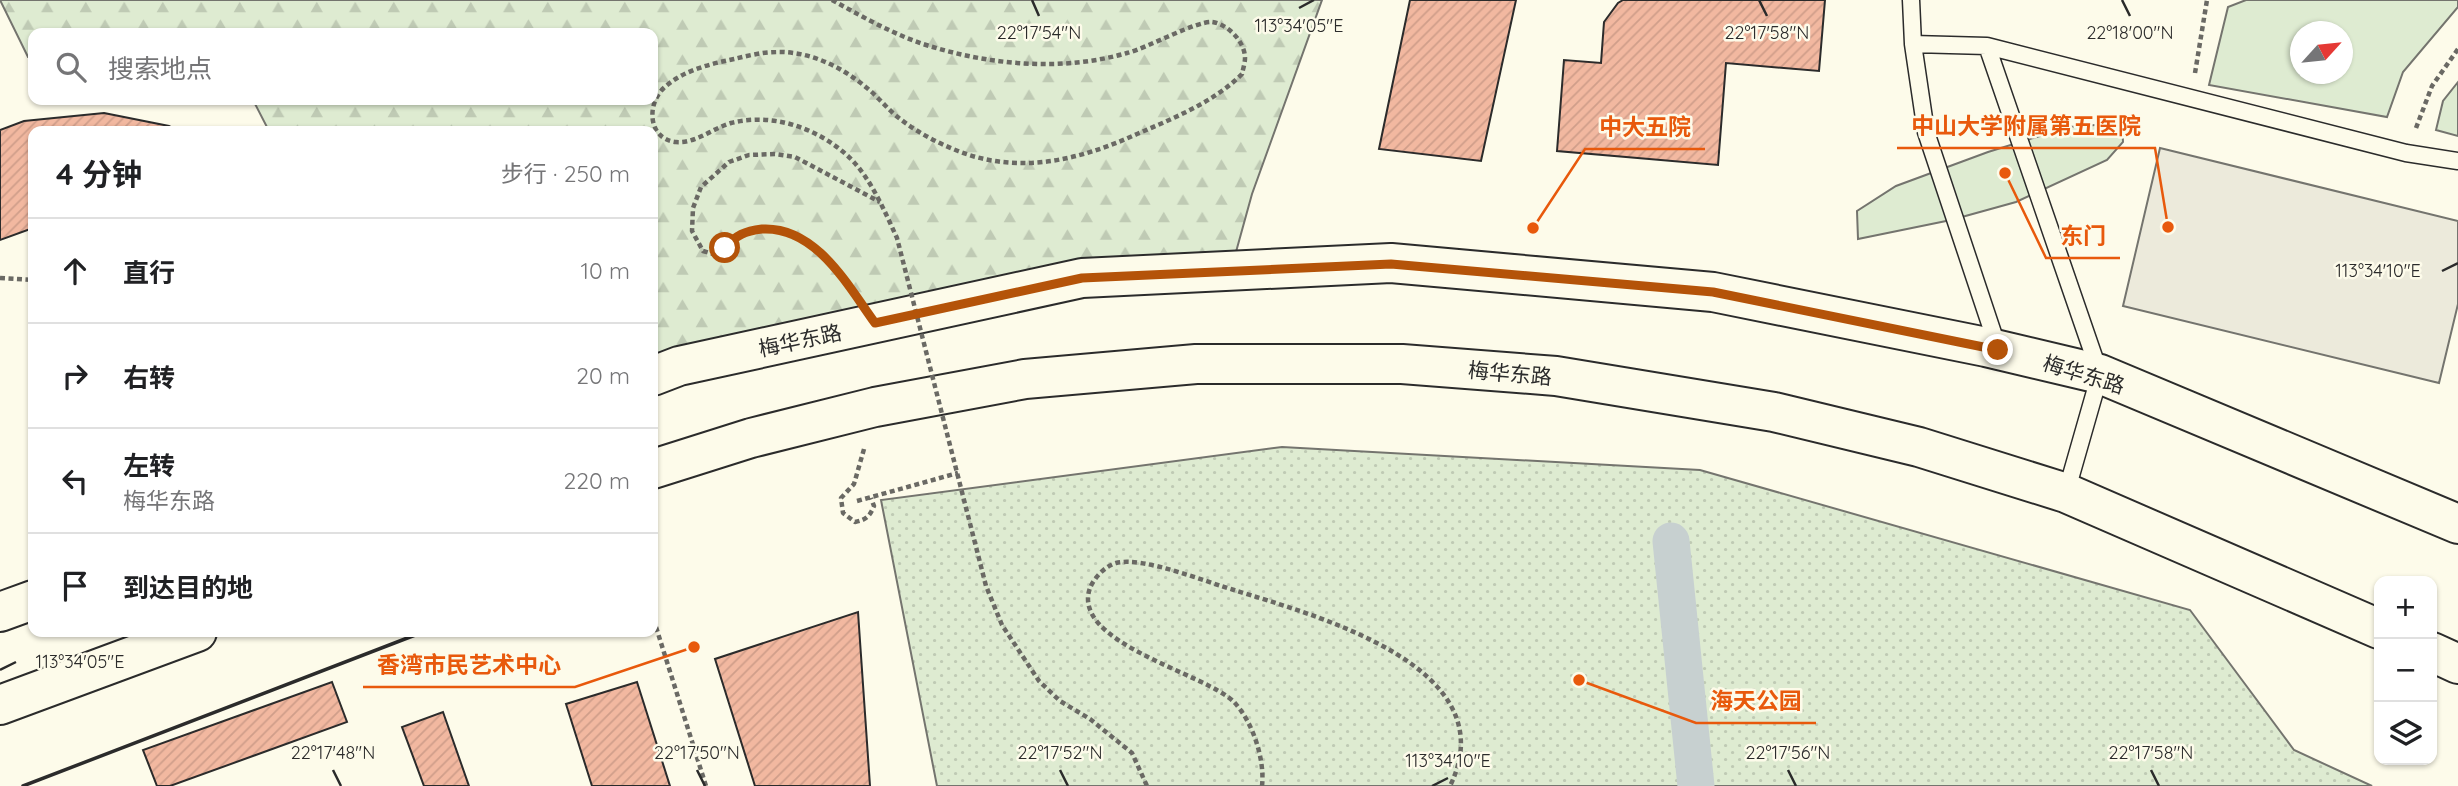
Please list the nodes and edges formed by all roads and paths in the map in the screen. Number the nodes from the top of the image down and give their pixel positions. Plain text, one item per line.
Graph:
1 (832, 0) edge
2 (1911, 0) edge
3 (2207, 0) edge
4 (1913, 44) junction
5 (1987, 46) junction
6 (2458, 49) edge
7 (658, 94) edge
8 (2190, 98) junction
9 (653, 105) edge
10 (654, 126) edge
11 (658, 132) edge
12 (2406, 153) junction
13 (2458, 161) edge
14 (880, 202) junction
15 (0, 278) edge
16 (28, 280) edge
17 (875, 323) junction
18 (1998, 350) junction
19 (658, 374) edge
20 (2100, 374) junction
21 (876, 407) junction
22 (658, 467) edge
23 (958, 473) junction
24 (2066, 493) junction
25 (871, 498) junction
26 (857, 501) dead end
27 (2458, 524) edge
28 (28, 602) edge
29 (0, 612) edge
30 (2374, 627) edge
31 (658, 633) edge
32 (184, 637) edge
33 (2437, 654) edge
34 (2458, 664) edge
35 (0, 705) edge
36 (706, 786) edge
37 (1147, 786) edge
38 (1262, 786) edge
39 (1450, 786) edge

1 - 7 path, bridge
2 - 4 lane
3 - 8 path
4 - 5 lane
4 - 18 lane
5 - 8 lane
5 - 20 lane
6 - 12 path
8 - 12 lane
9 - 10 path, bridge
11 - 14 path, bridge
12 - 13 lane
14 - 17 path
14 - 23 path, bridge
15 - 16 path
17 - 18 main road, 梅华东路
17 - 19 main road, 梅华东路
18 - 20 main road, 梅华东路
20 - 24 lane
20 - 27 main road, 梅华东路
21 - 22 main road, 梅华东路
21 - 24 main road, 梅华东路
21 - 25 path
23 - 25 path
23 - 37 path, bridge
24 - 30 main road, 梅华东路
25 - 26 path
28 - 29 main road
31 - 36 path
32 - 35 main road
33 - 34 main road
38 - 39 path

